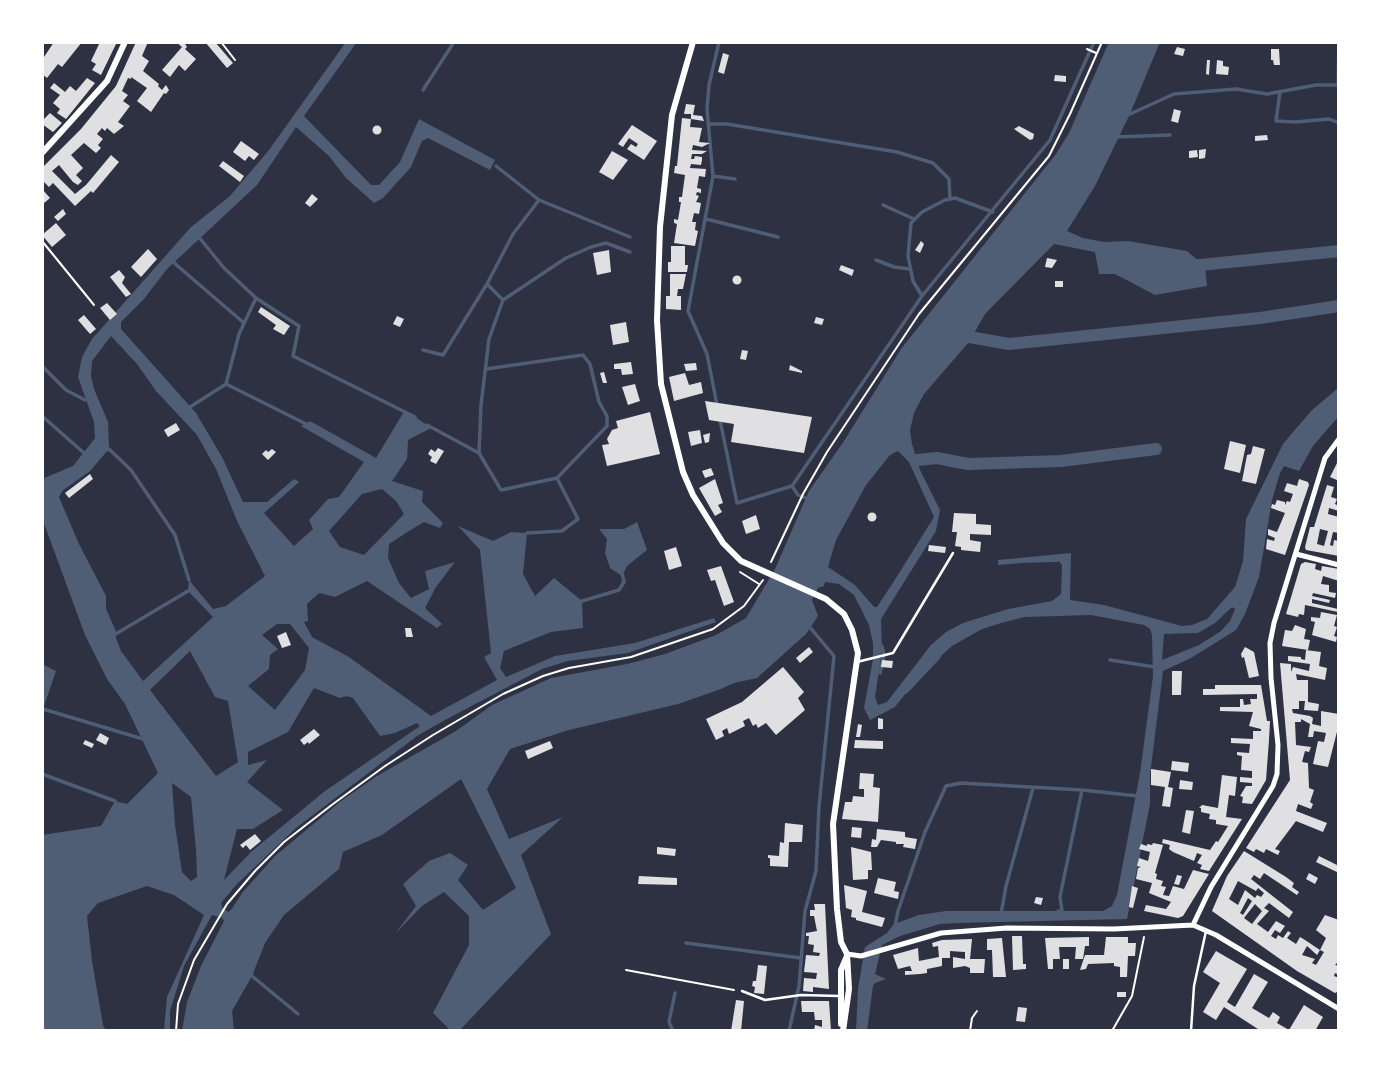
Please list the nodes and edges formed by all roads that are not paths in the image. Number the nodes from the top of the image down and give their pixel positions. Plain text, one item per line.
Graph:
1 (125, 42) edge
2 (693, 42) edge
3 (42, 153) edge
4 (1339, 439) edge
5 (953, 553) dead end
6 (1296, 554) junction
7 (1339, 565) edge
8 (857, 662) junction
9 (1193, 925) junction
10 (1206, 931) junction
11 (847, 954) junction
12 (742, 992) road end
13 (839, 996) junction
14 (1339, 1009) edge
15 (842, 1031) edge
16 (1191, 1031) edge

1 - 3 street
2 - 8 street
4 - 6 street
5 - 8 lane
6 - 7 street
6 - 9 street
8 - 11 street
9 - 10 street
9 - 11 street
10 - 14 street
10 - 16 lane
11 - 13 street
11 - 15 street
12 - 13 lane
13 - 15 street

